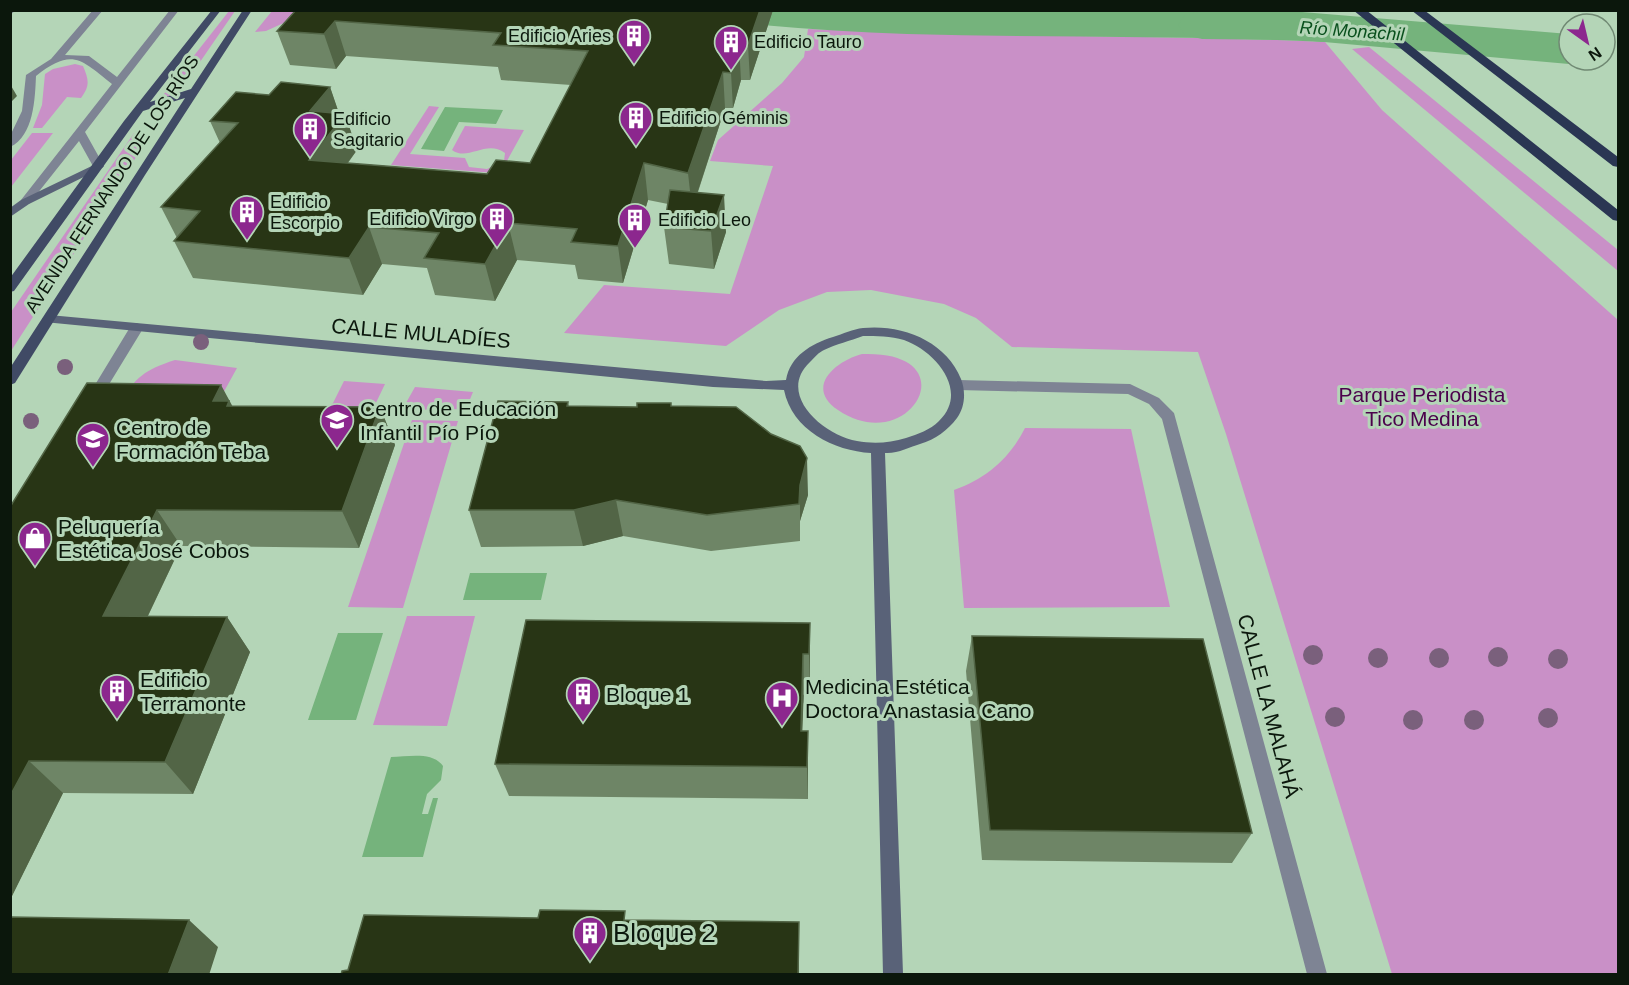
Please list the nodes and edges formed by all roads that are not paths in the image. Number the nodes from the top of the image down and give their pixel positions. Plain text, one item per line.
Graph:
1 (99, 10) edge
2 (175, 10) edge
3 (217, 10) edge
4 (248, 10) edge
5 (1358, 10) edge
6 (1416, 11) edge
7 (55, 60) junction
8 (118, 84) junction
9 (195, 91) junction
10 (139, 109) junction
11 (80, 133) junction
12 (10, 144) edge
13 (1618, 163) edge
14 (98, 166) junction
15 (25, 202) junction
16 (10, 214) edge
17 (1618, 217) edge
18 (10, 288) edge
19 (49, 319) junction
20 (137, 327) junction
21 (10, 380) edge
22 (790, 385) junction
23 (958, 385) junction
24 (87, 410) edge
25 (878, 448) junction
26 (893, 975) edge
27 (1317, 975) edge

1 - 7 street
2 - 8 street
3 - 10 main road, AVENIDA FERNANDO DE LOS RÍOS
4 - 9 main road, AVENIDA FERNANDO DE LOS RÍOS
5 - 17 highway
6 - 13 highway
7 - 8 street
7 - 12 street
8 - 11 street
9 - 10 main road
9 - 19 main road, AVENIDA FERNANDO DE LOS RÍOS
10 - 14 main road, AVENIDA FERNANDO DE LOS RÍOS
11 - 14 street
11 - 15 street
14 - 15 street
14 - 18 main road, AVENIDA FERNANDO DE LOS RÍOS
15 - 16 street
19 - 20 street, CALLE MULADÍES
19 - 21 main road, AVENIDA FERNANDO DE LOS RÍOS
20 - 22 street, CALLE MULADÍES
20 - 24 street
22 - 23 street
22 - 25 street
23 - 25 street
23 - 27 street, CALLE LA MALAHÁ
25 - 26 street

